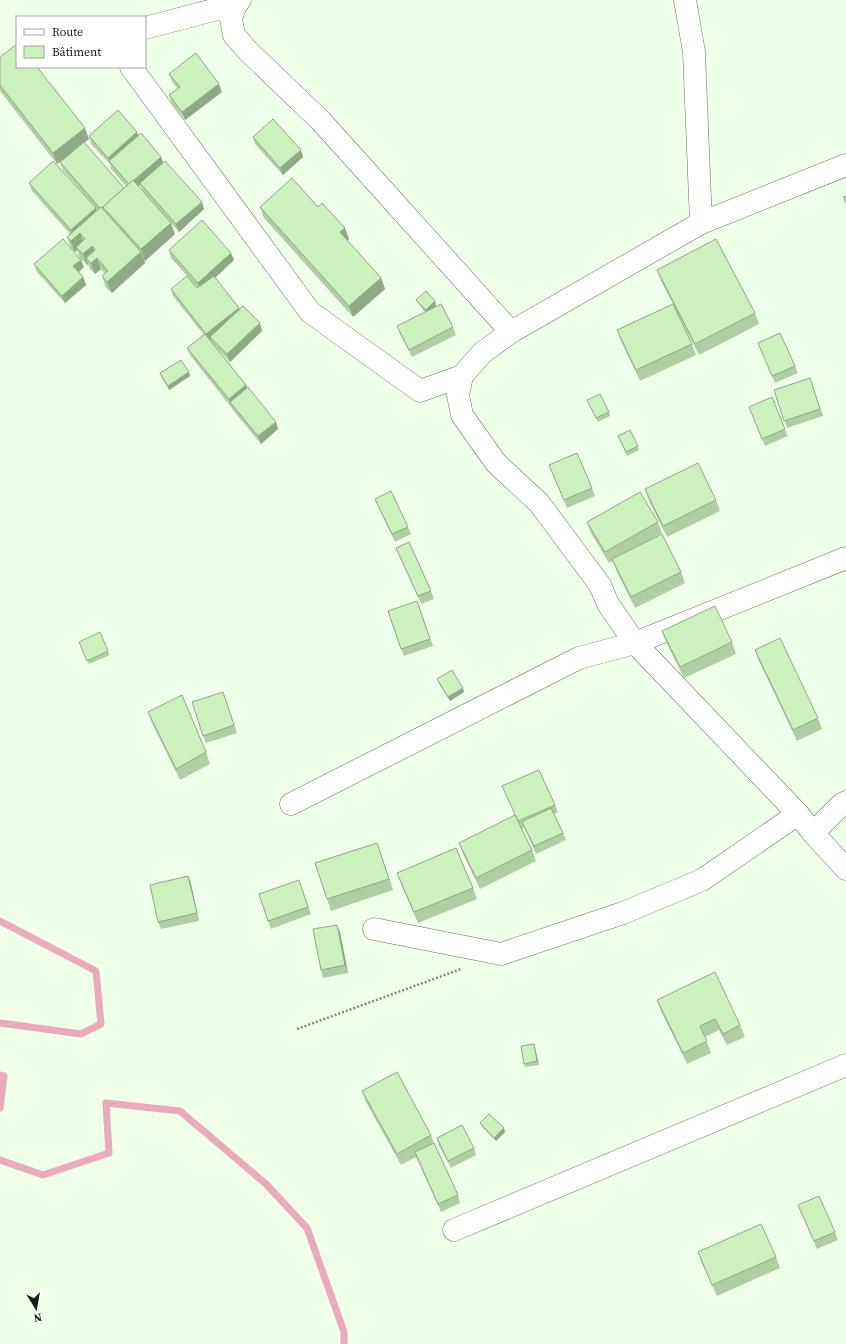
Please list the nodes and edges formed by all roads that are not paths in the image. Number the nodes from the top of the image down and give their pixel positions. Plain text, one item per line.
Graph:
1 (685, 0) edge
2 (238, 2) edge
3 (146, 28) edge
4 (132, 68) edge
5 (846, 165) edge
6 (701, 223) junction
7 (511, 332) junction
8 (462, 376) junction
9 (846, 558) edge
10 (635, 643) junction
11 (846, 802) edge
12 (291, 804) dead end
13 (798, 814) junction
14 (813, 833) junction
15 (846, 869) edge
16 (374, 929) dead end
17 (846, 1065) edge
18 (454, 1230) dead end

1 - 6 street
2 - 3 street
2 - 7 street
4 - 8 street
5 - 6 street
6 - 7 street
7 - 8 street
8 - 10 street
9 - 10 street
10 - 12 street
10 - 13 street
11 - 14 street
13 - 14 street
13 - 16 street
14 - 15 street
17 - 18 street

